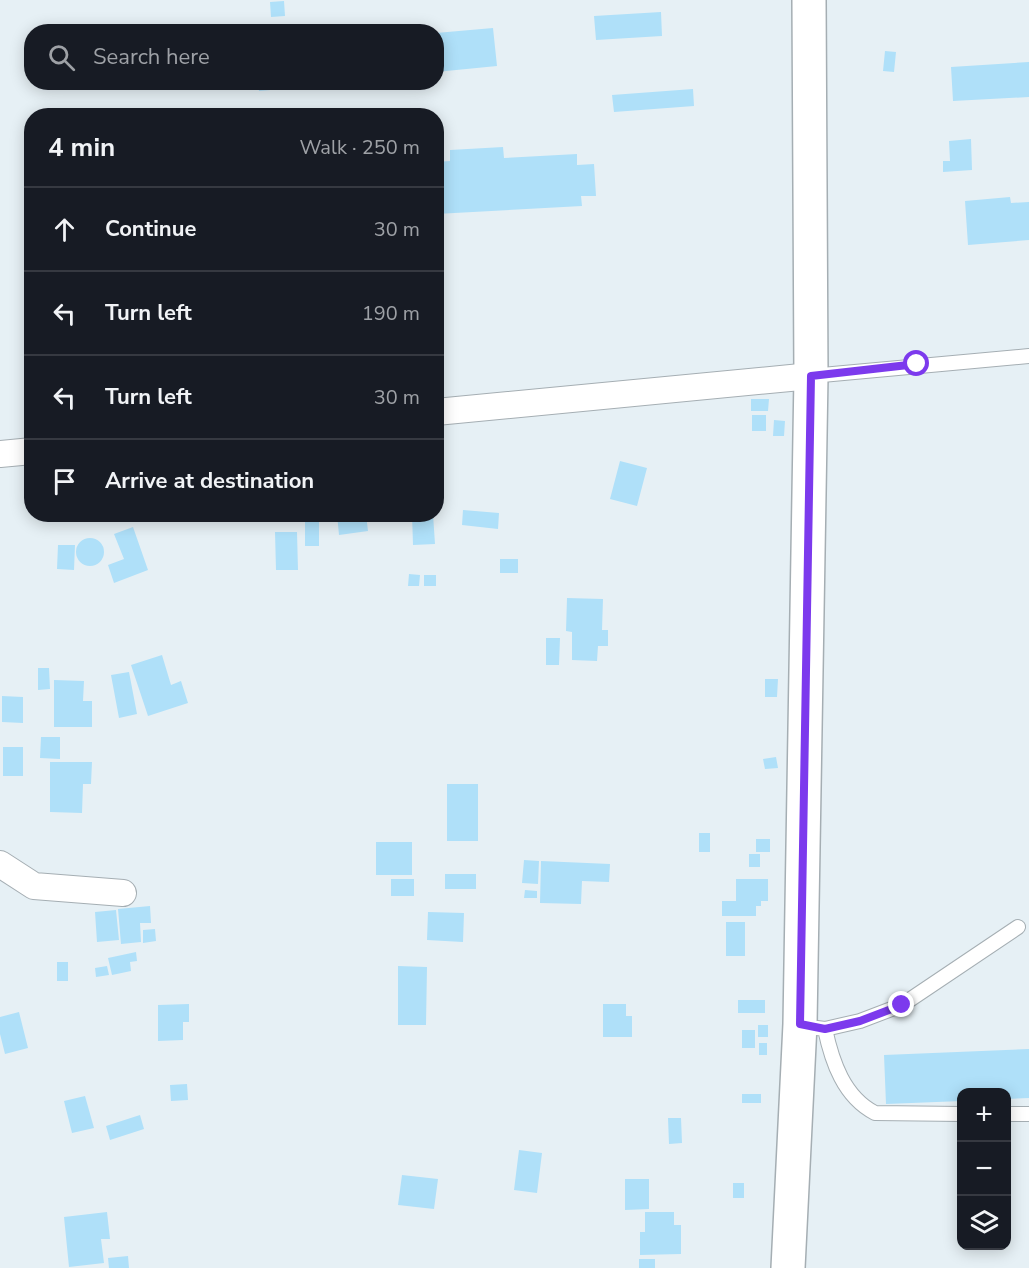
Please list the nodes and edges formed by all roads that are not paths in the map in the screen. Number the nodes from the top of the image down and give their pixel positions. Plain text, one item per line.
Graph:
1 (809, 0) edge
2 (1029, 356) edge
3 (811, 376) junction
4 (444, 411) edge
5 (24, 452) edge
6 (0, 454) edge
7 (0, 864) edge
8 (123, 893) dead end
9 (1018, 927) dead end
10 (812, 1027) junction
11 (957, 1114) edge
12 (1011, 1114) edge
13 (1029, 1114) edge
14 (788, 1268) edge

1 - 3 main road
2 - 3 lane
3 - 4 street
3 - 10 main road
5 - 6 street
7 - 8 street
9 - 10 lane
10 - 11 lane
10 - 14 main road
12 - 13 lane

